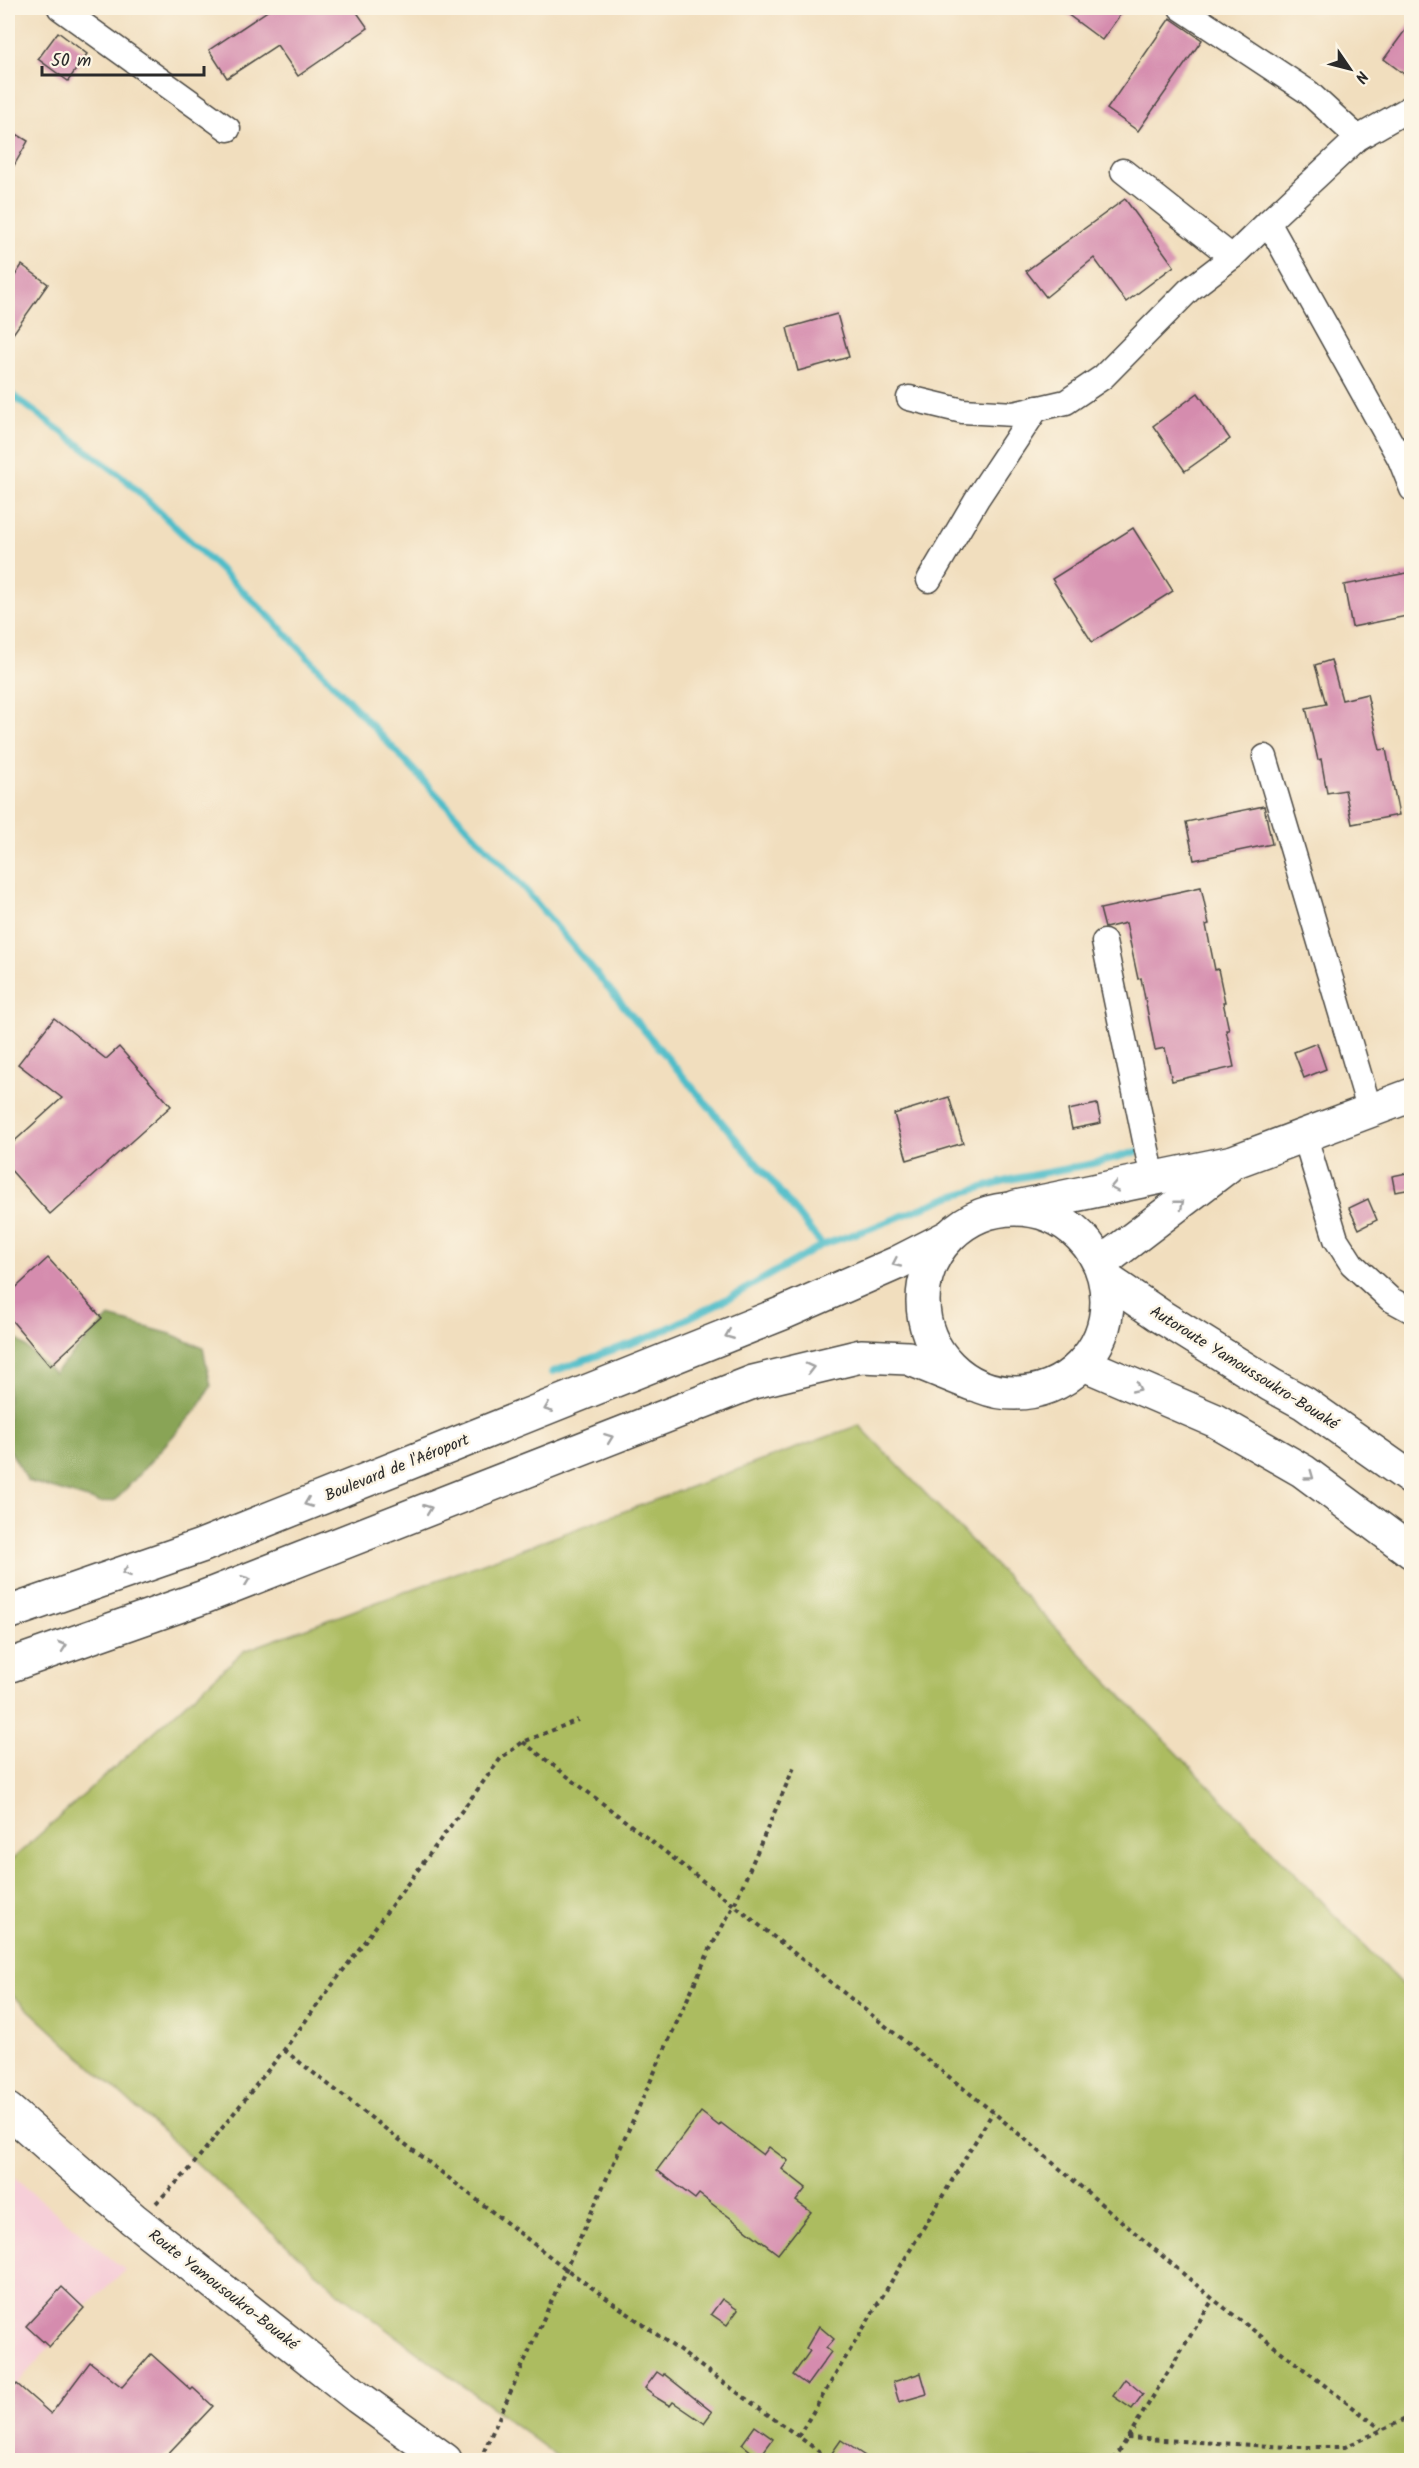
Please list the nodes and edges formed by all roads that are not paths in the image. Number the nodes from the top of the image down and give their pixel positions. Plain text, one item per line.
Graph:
1 (60, 8) edge
2 (1181, 8) edge
3 (1412, 107) edge
4 (228, 129) dead end
5 (1358, 138) junction
6 (1123, 171) dead end
7 (1268, 222) junction
8 (1232, 257) junction
9 (909, 398) dead end
10 (1037, 408) junction
11 (1406, 453) edge
12 (1412, 489) edge
13 (929, 580) dead end
14 (1265, 757) dead end
15 (1104, 942) dead end
16 (1412, 1095) edge
17 (1370, 1111) junction
18 (1305, 1137) junction
19 (1233, 1162) junction
20 (1153, 1179) junction
21 (1016, 1207) junction
22 (948, 1237) junction
23 (1103, 1272) junction
24 (1412, 1311) edge
25 (1084, 1364) junction
26 (972, 1384) junction
27 (1412, 1479) edge
28 (1412, 1552) edge
29 (8, 1613) edge
30 (8, 1666) edge
31 (8, 2110) edge
32 (445, 2460) edge

1 - 4 street
2 - 5 street
3 - 5 street
5 - 7 street
6 - 8 street
7 - 8 street
7 - 11 street
8 - 10 street
9 - 10 street
10 - 13 street
11 - 12 street
14 - 17 street
15 - 20 street
16 - 17 main road
17 - 18 main road
18 - 19 main road
18 - 24 street
19 - 20 main road
23 -> 19 main road
20 -> 21 main road
21 - 22 main road
21 - 23 main road
22 - 26 main road
22 -> 29 main road, Boulevard de l'Aéroport
23 - 25 main road
23 - 27 main road, Autoroute Yamoussoukro-Bouaké
25 - 26 main road
25 -> 28 main road
30 -> 26 main road
31 - 32 main road, Route Yamousoukro-Bouaké

